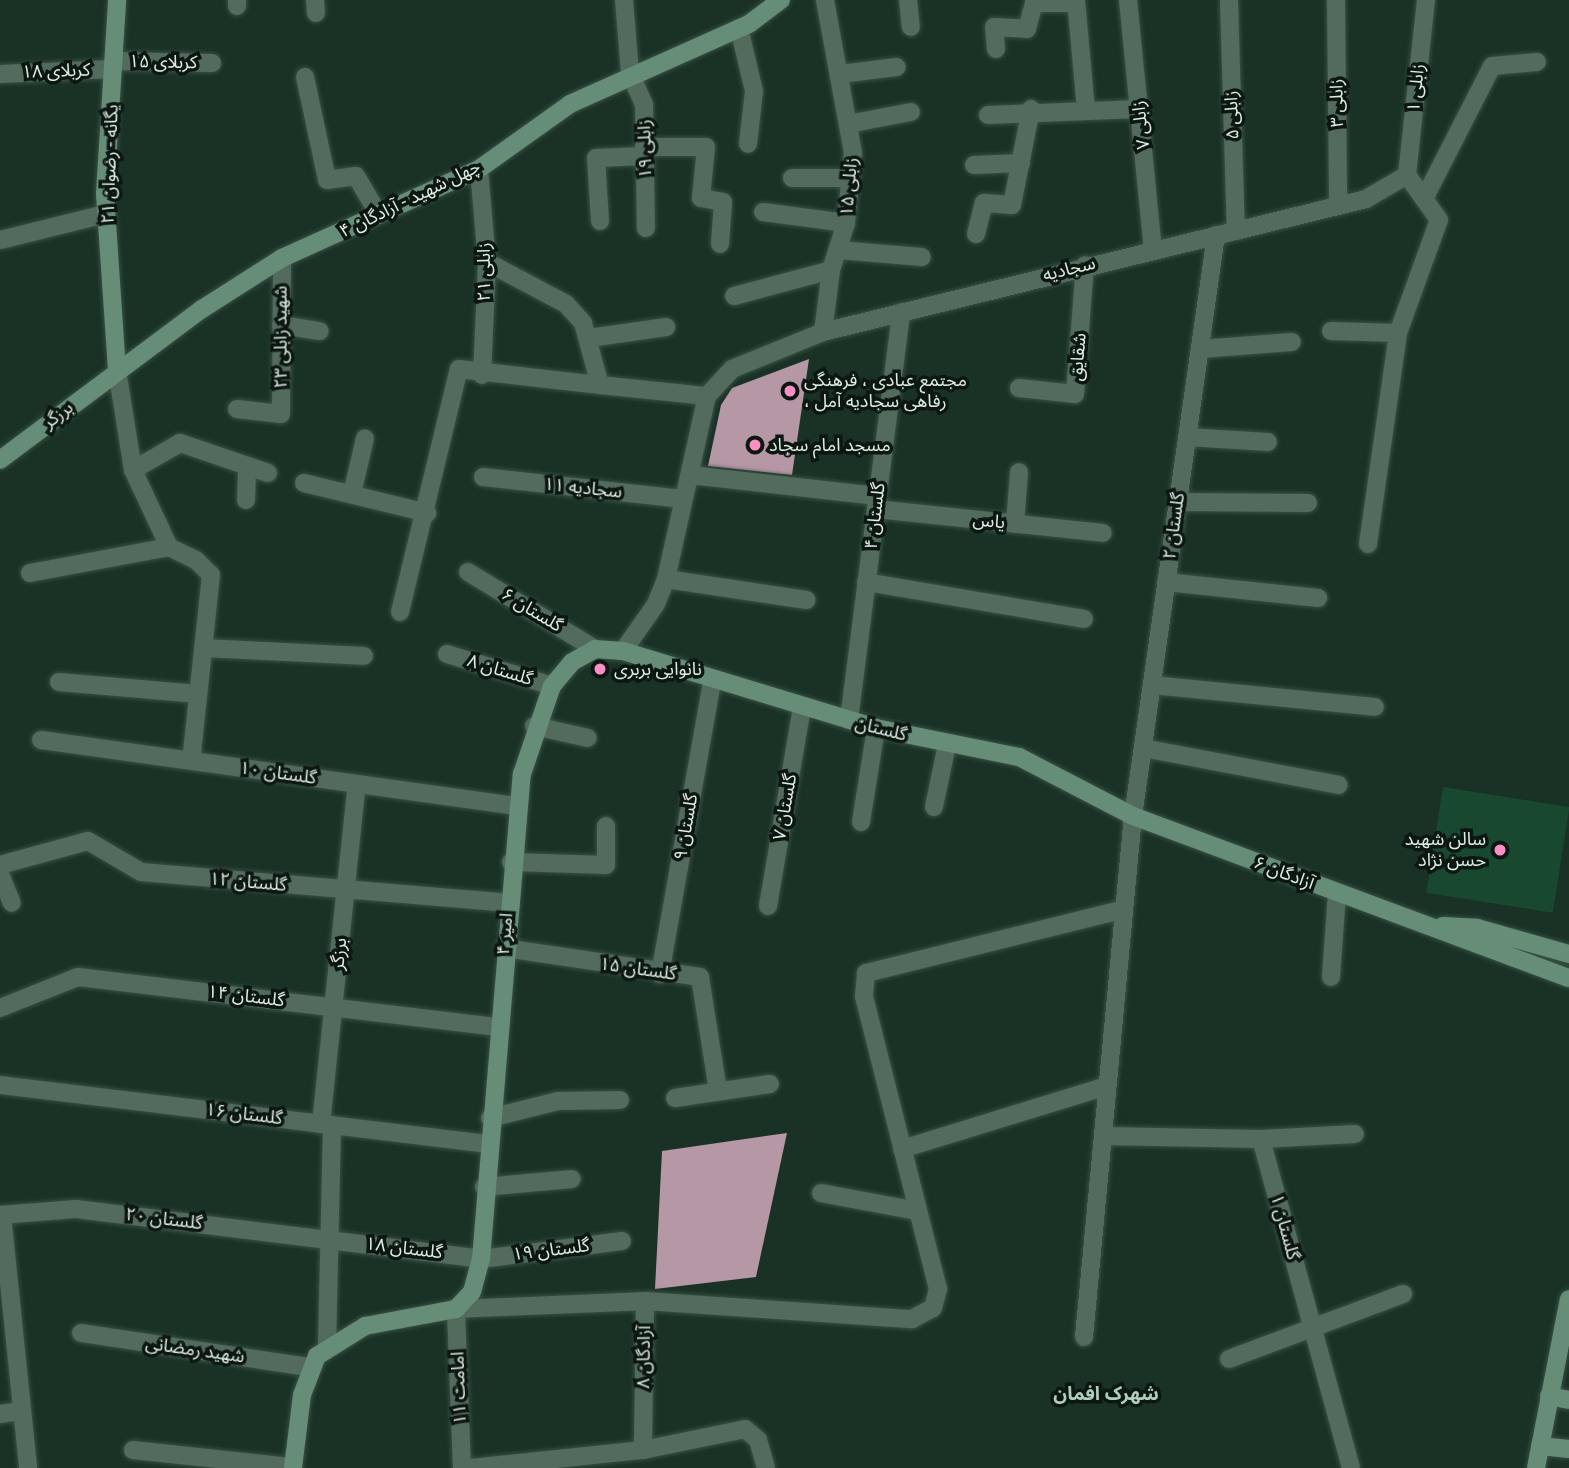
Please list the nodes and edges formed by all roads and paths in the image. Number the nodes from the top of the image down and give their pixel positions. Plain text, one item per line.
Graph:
1 (117, 0) edge
2 (624, 0) edge
3 (782, 0) edge
4 (825, 0) edge
5 (908, 0) edge
6 (1128, 0) edge
7 (1229, 0) edge
8 (1336, 0) edge
9 (1426, 0) edge
10 (1076, 1) edge
11 (911, 27) dead end
12 (739, 28) junction
13 (996, 49) dead end
14 (1537, 62) dead end
15 (212, 63) dead end
16 (113, 65) junction
17 (897, 67) dead end
18 (630, 73) junction
19 (0, 74) edge
20 (840, 74) junction
21 (305, 76) dead end
22 (1031, 109) junction
23 (1139, 109) junction
24 (1086, 110) junction
25 (911, 112) dead end
26 (988, 115) dead end
27 (848, 124) junction
28 (748, 144) dead end
29 (645, 151) junction
30 (1021, 163) junction
31 (974, 165) dead end
32 (480, 169) junction
33 (1407, 175) junction
34 (792, 178) dead end
35 (851, 178) junction
36 (1424, 199) junction
37 (1339, 206) junction
38 (763, 212) dead end
39 (106, 214) junction
40 (379, 215) junction
41 (600, 221) dead end
42 (846, 223) junction
43 (646, 228) dead end
44 (1236, 231) junction
45 (976, 234) dead end
46 (1216, 235) junction
47 (0, 240) edge
48 (720, 244) dead end
49 (838, 250) junction
50 (1153, 250) junction
51 (922, 257) dead end
52 (282, 258) junction
53 (487, 262) junction
54 (1085, 265) junction
55 (831, 270) junction
56 (734, 296) dead end
57 (901, 312) junction
58 (281, 325) junction
59 (666, 327) dead end
60 (320, 331) dead end
61 (1331, 331) dead end
62 (823, 332) junction
63 (1398, 333) junction
64 (589, 338) junction
65 (1292, 342) dead end
66 (1200, 349) junction
67 (117, 370) junction
68 (482, 375) junction
69 (600, 385) junction
70 (1019, 388) dead end
71 (706, 396) junction
72 (237, 409) dead end
73 (1187, 437) junction
74 (365, 438) dead end
75 (1268, 442) dead end
76 (0, 460) edge
77 (247, 467) junction
78 (133, 470) junction
79 (1019, 471) dead end
80 (268, 473) dead end
81 (690, 474) junction
82 (482, 477) dead end
83 (304, 483) dead end
84 (352, 494) junction
85 (683, 499) junction
86 (246, 500) dead end
87 (1178, 502) junction
88 (876, 503) junction
89 (1308, 503) dead end
90 (427, 513) junction
91 (1015, 524) junction
92 (1103, 533) dead end
93 (1368, 544) dead end
94 (169, 547) junction
95 (468, 572) dead end
96 (30, 573) dead end
97 (666, 579) junction
98 (866, 582) junction
99 (1166, 582) junction
100 (1318, 598) dead end
101 (806, 600) dead end
102 (400, 612) dead end
103 (1084, 619) dead end
104 (203, 648) junction
105 (595, 649) junction
106 (622, 651) junction
107 (447, 654) dead end
108 (364, 656) dead end
109 (712, 681) junction
110 (59, 682) dead end
111 (1152, 685) junction
112 (552, 687) junction
113 (198, 694) junction
114 (802, 707) junction
115 (1375, 707) dead end
116 (849, 720) junction
117 (534, 726) junction
118 (876, 728) junction
119 (588, 738) dead end
120 (41, 740) dead end
121 (947, 744) junction
122 (1143, 748) junction
123 (191, 761) junction
124 (357, 784) junction
125 (1339, 785) dead end
126 (516, 806) junction
127 (934, 807) dead end
128 (1133, 816) junction
129 (861, 822) dead end
130 (606, 826) dead end
131 (511, 862) junction
132 (0, 865) edge
133 (0, 874) edge
134 (346, 890) junction
135 (1337, 893) junction
136 (12, 902) dead end
137 (508, 904) junction
138 (768, 906) dead end
139 (1124, 909) junction
140 (1436, 926) junction
141 (504, 948) junction
142 (1567, 952) edge
143 (660, 974) junction
144 (1331, 977) dead end
145 (1566, 978) edge
146 (333, 1006) junction
147 (0, 1008) edge
148 (498, 1027) junction
149 (770, 1084) dead end
150 (0, 1085) edge
151 (1107, 1086) junction
152 (718, 1091) junction
153 (675, 1098) dead end
154 (620, 1100) dead end
155 (490, 1118) junction
156 (326, 1124) junction
157 (1355, 1134) dead end
158 (1103, 1136) junction
159 (1261, 1139) junction
160 (488, 1144) junction
161 (901, 1149) junction
162 (572, 1179) dead end
163 (484, 1187) junction
164 (821, 1193) dead end
165 (917, 1211) junction
166 (1, 1215) edge
167 (327, 1238) junction
168 (622, 1241) dead end
169 (481, 1259) junction
170 (1404, 1294) dead end
171 (1569, 1299) edge
172 (645, 1301) junction
173 (456, 1308) junction
174 (6, 1311) edge
175 (1312, 1328) junction
176 (81, 1333) dead end
177 (1084, 1337) dead end
178 (327, 1346) junction
179 (1229, 1359) dead end
180 (309, 1367) junction
181 (1549, 1396) junction
182 (1569, 1400) edge
183 (22, 1411) junction
184 (0, 1414) edge
185 (1540, 1446) junction
186 (1569, 1449) edge
187 (133, 1450) dead end
188 (643, 1450) junction
189 (1569, 1460) edge
190 (172, 1461) edge
191 (601, 1462) edge
192 (526, 1465) edge
193 (28, 1468) edge
194 (293, 1468) edge
195 (462, 1468) edge
196 (471, 1468) edge
197 (766, 1468) edge
198 (1350, 1468) edge
199 (1536, 1468) edge
200 (1567, 1468) edge

1 - 16 street, یگانه - رضوان ۲۱
2 - 18 street, زابلی ۱۹
3 - 12 street, چهل شهید - آزادگان ۴
4 - 20 street, زابلی ۱۵
5 - 11 street
6 - 23 street, زابلی ۷
7 - 44 street, زابلی ۵
8 - 37 street, زابلی ۳
9 - 33 street, زابلی ۱
10 - 13 street
10 - 24 street
12 - 18 street, چهل شهید - آزادگان ۴
12 - 28 street
14 - 36 street
15 - 16 street, کربلای ۱۵
16 - 19 street, کربلای ۱۸
16 - 39 street, یگانه - رضوان ۲۱
17 - 20 street
18 - 29 street, زابلی ۱۹
18 - 32 street, چهل شهید - آزادگان ۴
20 - 27 street, زابلی ۱۵
21 - 40 street
22 - 24 street
22 - 26 street
22 - 30 street
23 - 24 street
23 - 50 street, زابلی ۷
25 - 27 street
27 - 35 street, زابلی ۱۵
29 - 41 street
29 - 43 street, زابلی ۱۹
29 - 48 street
30 - 31 street
30 - 45 street
32 - 40 street, چهل شهید - آزادگان ۴
32 - 53 street, زابلی ۲۱
33 - 36 street
33 - 37 street, سجادیه
34 - 35 street
35 - 42 street, زابلی ۱۵
36 - 63 street
37 - 44 street, سجادیه
38 - 42 street
39 - 47 street
39 - 67 street, یگانه - رضوان ۲۱
40 - 52 street, چهل شهید - آزادگان ۴
42 - 49 street, زابلی ۱۵
44 - 46 street, سجادیه
46 - 50 street, سجادیه
46 - 66 street, گلستان ۲
49 - 51 street
49 - 55 street, زابلی ۱۵
50 - 54 street, سجادیه
52 - 58 street, شهید زابلی ۲۳
52 - 67 street, چهل شهید - آزادگان ۴
53 - 64 street
53 - 68 street, زابلی ۲۱
54 - 57 street, سجادیه
54 - 70 street, شقایق
55 - 56 street
55 - 62 street, زابلی ۱۵
57 - 62 street, سجادیه
57 - 88 street, گلستان ۴
58 - 60 street
58 - 72 street, شهید زابلی ۲۳
59 - 64 street
61 - 63 street
62 - 71 street, سجادیه
63 - 93 street
64 - 69 street
65 - 66 street
66 - 73 street, گلستان ۲
67 - 76 street, برزگر
67 - 78 street
68 - 69 street
68 - 90 street
69 - 71 street
71 - 81 street
73 - 75 street
73 - 87 street, گلستان ۲
74 - 84 street
77 - 78 street
77 - 80 street
77 - 86 street
78 - 94 street
79 - 91 street
81 - 85 street
81 - 88 street, یاس
82 - 85 street, سجادیه ۱۱
83 - 84 street
84 - 90 street
85 - 97 street
87 - 89 street
87 - 99 street, گلستان ۲
88 - 91 street, یاس
88 - 98 street, گلستان ۴
90 - 102 street
91 - 92 street, یاس
94 - 96 street
94 - 104 street
95 - 105 street, گلستان ۶
97 - 101 street
97 - 106 street
98 - 103 street
98 - 116 street, گلستان ۴
99 - 100 street
99 - 111 street, گلستان ۲
104 - 108 street
104 - 113 street
105 - 106 street
105 - 112 street, امیر ۴
106 - 109 street, گلستان
107 - 112 street, گلستان ۸
109 - 114 street, گلستان
109 - 143 street, گلستان ۹
110 - 113 street
111 - 115 street
111 - 122 street, گلستان ۲
112 - 117 street, امیر ۴
113 - 123 street
114 - 116 street, گلستان
114 - 138 street, گلستان ۷
116 - 118 street, گلستان
117 - 119 street
117 - 126 street, امیر ۴
118 - 121 street, گلستان
118 - 129 street
120 - 123 street, گلستان ۱۰
121 - 127 street
121 - 128 street, گلستان
122 - 125 street
122 - 128 street, گلستان ۲
123 - 124 street, گلستان ۱۰
124 - 126 street, گلستان ۱۰
124 - 134 street, برزگر
126 - 131 street, امیر ۴
128 - 135 street, آزادگان ۶
128 - 139 street
130 - 131 street
131 - 137 street, امیر ۴
132 - 134 street, گلستان ۱۲
133 - 136 street
134 - 137 street, گلستان ۱۲
134 - 146 street, برزگر
135 - 140 street, آزادگان ۶
135 - 144 street
137 - 141 street, امیر ۴
139 - 151 street
139 - 161 street
140 - 142 street, آزادگان ۶
140 - 145 street, آزادگان ۶
141 - 143 street, گلستان ۱۵
141 - 148 street, امیر ۴
143 - 152 street, گلستان ۱۵
146 - 147 street, گلستان ۱۴
146 - 148 street, گلستان ۱۴
146 - 156 street, برزگر
148 - 155 street, امیر ۴
149 - 152 street
150 - 156 street, گلستان ۱۶
151 - 158 street
151 - 161 street
152 - 153 street
154 - 155 street
155 - 160 street, امیر ۴
156 - 160 street, گلستان ۱۶
156 - 167 street, برزگر
157 - 159 street
158 - 159 street
158 - 177 street
159 - 175 street, گلستان ۱
160 - 163 street, امیر ۴
161 - 165 street
162 - 163 street
163 - 169 street, امیر ۴
164 - 165 street
165 - 172 street
166 - 167 street, گلستان ۲۰
166 - 174 street
167 - 169 street, گلستان ۱۸
167 - 178 street, برزگر
168 - 169 street, گلستان ۱۹
169 - 173 street, امیر ۴
170 - 175 street
171 - 181 street
172 - 173 street, آزادگان ۸
172 - 188 street, آزادگان ۸
173 - 178 street
173 - 195 street, امامت ۱۱
174 - 183 street
175 - 179 street
175 - 198 street, گلستان ۱
176 - 180 street, شهید رمضانی
178 - 180 street
180 - 194 street
181 - 182 street
181 - 185 street
183 - 184 street
183 - 193 street
185 - 186 street
185 - 199 street
187 - 190 street
188 - 191 street
188 - 197 street
189 - 200 street
190 - 194 street
191 - 192 street
192 - 196 street

